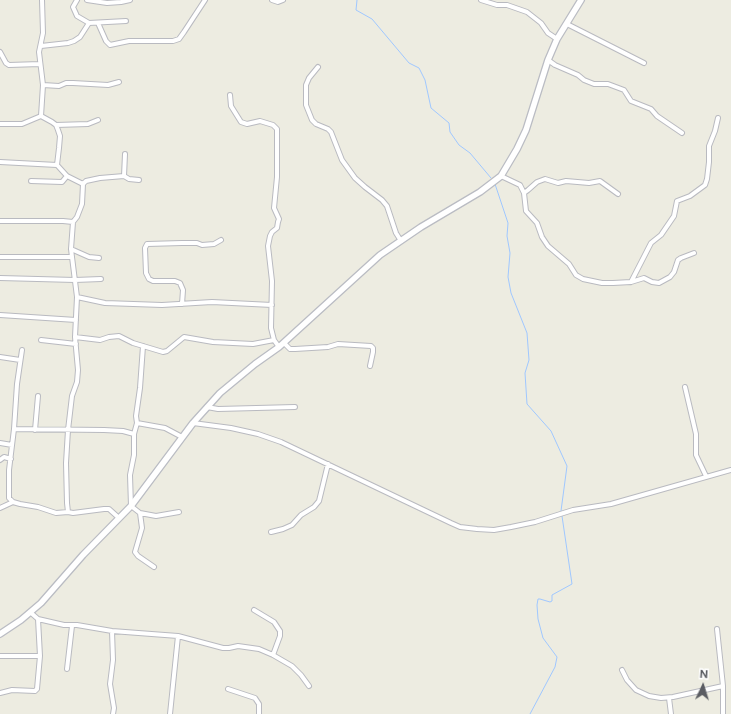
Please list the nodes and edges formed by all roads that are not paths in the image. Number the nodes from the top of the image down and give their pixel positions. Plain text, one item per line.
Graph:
1 (42, 0) edge
2 (77, 0) edge
3 (87, 0) edge
4 (130, 0) edge
5 (204, 0) edge
6 (272, 0) edge
7 (283, 0) edge
8 (480, 0) edge
9 (507, 0) edge
10 (581, 0) edge
11 (507, 5) junction
12 (126, 21) dead end
13 (98, 23) junction
14 (89, 24) junction
15 (567, 24) junction
16 (557, 39) junction
17 (41, 46) junction
18 (0, 52) edge
19 (548, 60) junction
20 (644, 63) dead end
21 (40, 64) junction
22 (318, 67) dead end
23 (119, 82) dead end
24 (43, 85) junction
25 (230, 95) dead end
26 (41, 116) junction
27 (718, 118) dead end
28 (98, 120) dead end
29 (0, 124) edge
30 (56, 125) junction
31 (682, 134) dead end
32 (125, 154) dead end
33 (0, 162) edge
34 (57, 166) junction
35 (67, 176) junction
36 (124, 176) junction
37 (501, 176) junction
38 (140, 180) dead end
39 (31, 181) dead end
40 (83, 184) junction
41 (524, 193) junction
42 (618, 194) dead end
43 (0, 221) edge
44 (73, 222) junction
45 (220, 240) dead end
46 (401, 241) junction
47 (71, 250) junction
48 (694, 253) dead end
49 (0, 257) edge
50 (71, 257) junction
51 (99, 258) dead end
52 (0, 278) edge
53 (101, 279) dead end
54 (75, 280) junction
55 (632, 282) junction
56 (77, 297) junction
57 (182, 304) junction
58 (272, 305) junction
59 (0, 315) edge
60 (76, 320) junction
61 (75, 337) junction
62 (41, 340) dead end
63 (274, 340) junction
64 (284, 343) junction
65 (76, 344) junction
66 (143, 346) junction
67 (279, 347) junction
68 (22, 350) dead end
69 (0, 357) edge
70 (20, 360) junction
71 (370, 366) dead end
72 (685, 387) dead end
73 (38, 396) dead end
74 (207, 407) junction
75 (295, 407) dead end
76 (137, 423) junction
77 (193, 423) junction
78 (14, 430) junction
79 (35, 430) junction
80 (68, 430) junction
81 (134, 434) junction
82 (182, 437) junction
83 (0, 443) edge
84 (12, 445) junction
85 (11, 459) junction
86 (0, 460) edge
87 (328, 464) junction
88 (731, 470) edge
89 (706, 476) junction
90 (13, 502) junction
91 (131, 506) junction
92 (0, 508) edge
93 (68, 512) junction
94 (140, 512) junction
95 (179, 512) dead end
96 (119, 518) junction
97 (272, 532) dead end
98 (154, 567) dead end
99 (254, 610) dead end
100 (30, 612) junction
101 (38, 619) junction
102 (72, 626) junction
103 (717, 629) dead end
104 (112, 631) junction
105 (0, 634) edge
106 (178, 636) junction
107 (273, 655) junction
108 (0, 656) edge
109 (40, 656) junction
110 (67, 669) dead end
111 (622, 670) dead end
112 (309, 686) dead end
113 (723, 686) junction
114 (228, 689) dead end
115 (0, 693) edge
116 (669, 698) junction
117 (113, 714) edge
118 (170, 714) edge
119 (259, 714) edge
120 (671, 714) edge
121 (724, 714) edge

1 - 17 street
2 - 14 street
3 - 4 street
5 - 13 street
6 - 7 street
8 - 11 street
9 - 11 street
10 - 15 street
11 - 16 street
12 - 13 street
13 - 14 street
14 - 17 street
15 - 16 street
15 - 20 street
16 - 19 street
17 - 21 street
18 - 21 street
19 - 31 street
19 - 37 street
21 - 24 street
22 - 46 street
23 - 24 street
24 - 26 street
25 - 58 street
26 - 29 street
26 - 30 street
27 - 55 street
28 - 30 street
30 - 34 street
32 - 36 street
33 - 34 street
34 - 35 street
35 - 39 street
35 - 40 street
36 - 38 street
36 - 40 street
37 - 41 street
37 - 46 street
40 - 44 street
41 - 42 street
41 - 55 street
43 - 44 street
44 - 47 street
45 - 57 street
46 - 64 street
47 - 50 street
47 - 51 street
48 - 55 street
49 - 50 street
50 - 54 street
52 - 54 street
53 - 54 street
54 - 56 street
56 - 57 street
56 - 60 street
57 - 58 street
58 - 63 street
59 - 60 street
60 - 61 street
61 - 65 street
61 - 66 street
62 - 65 street
63 - 66 street
63 - 67 street
64 - 67 street
64 - 71 street
65 - 80 street
66 - 76 street
67 - 74 street
68 - 70 street
69 - 70 street
70 - 78 street
72 - 89 street
73 - 79 street
74 - 75 street
74 - 77 street
76 - 81 street
76 - 82 street
77 - 82 street
77 - 87 street
78 - 79 street
78 - 84 street
79 - 80 street
80 - 81 street
80 - 93 street
81 - 91 street
82 - 91 street
83 - 84 street
84 - 85 street
85 - 86 street
85 - 90 street
87 - 89 street
87 - 97 street
88 - 89 street
90 - 92 street
90 - 93 street
91 - 94 street
91 - 96 street
93 - 96 street
94 - 95 street
94 - 98 street
96 - 100 street
99 - 107 street
100 - 101 street
100 - 105 street
101 - 102 street
101 - 109 street
102 - 104 street
102 - 110 street
103 - 113 street
104 - 106 street
104 - 117 street
106 - 107 street
106 - 118 street
107 - 112 street
108 - 109 street
109 - 115 street
111 - 116 street
113 - 116 street
113 - 121 street
114 - 119 street
116 - 120 street

